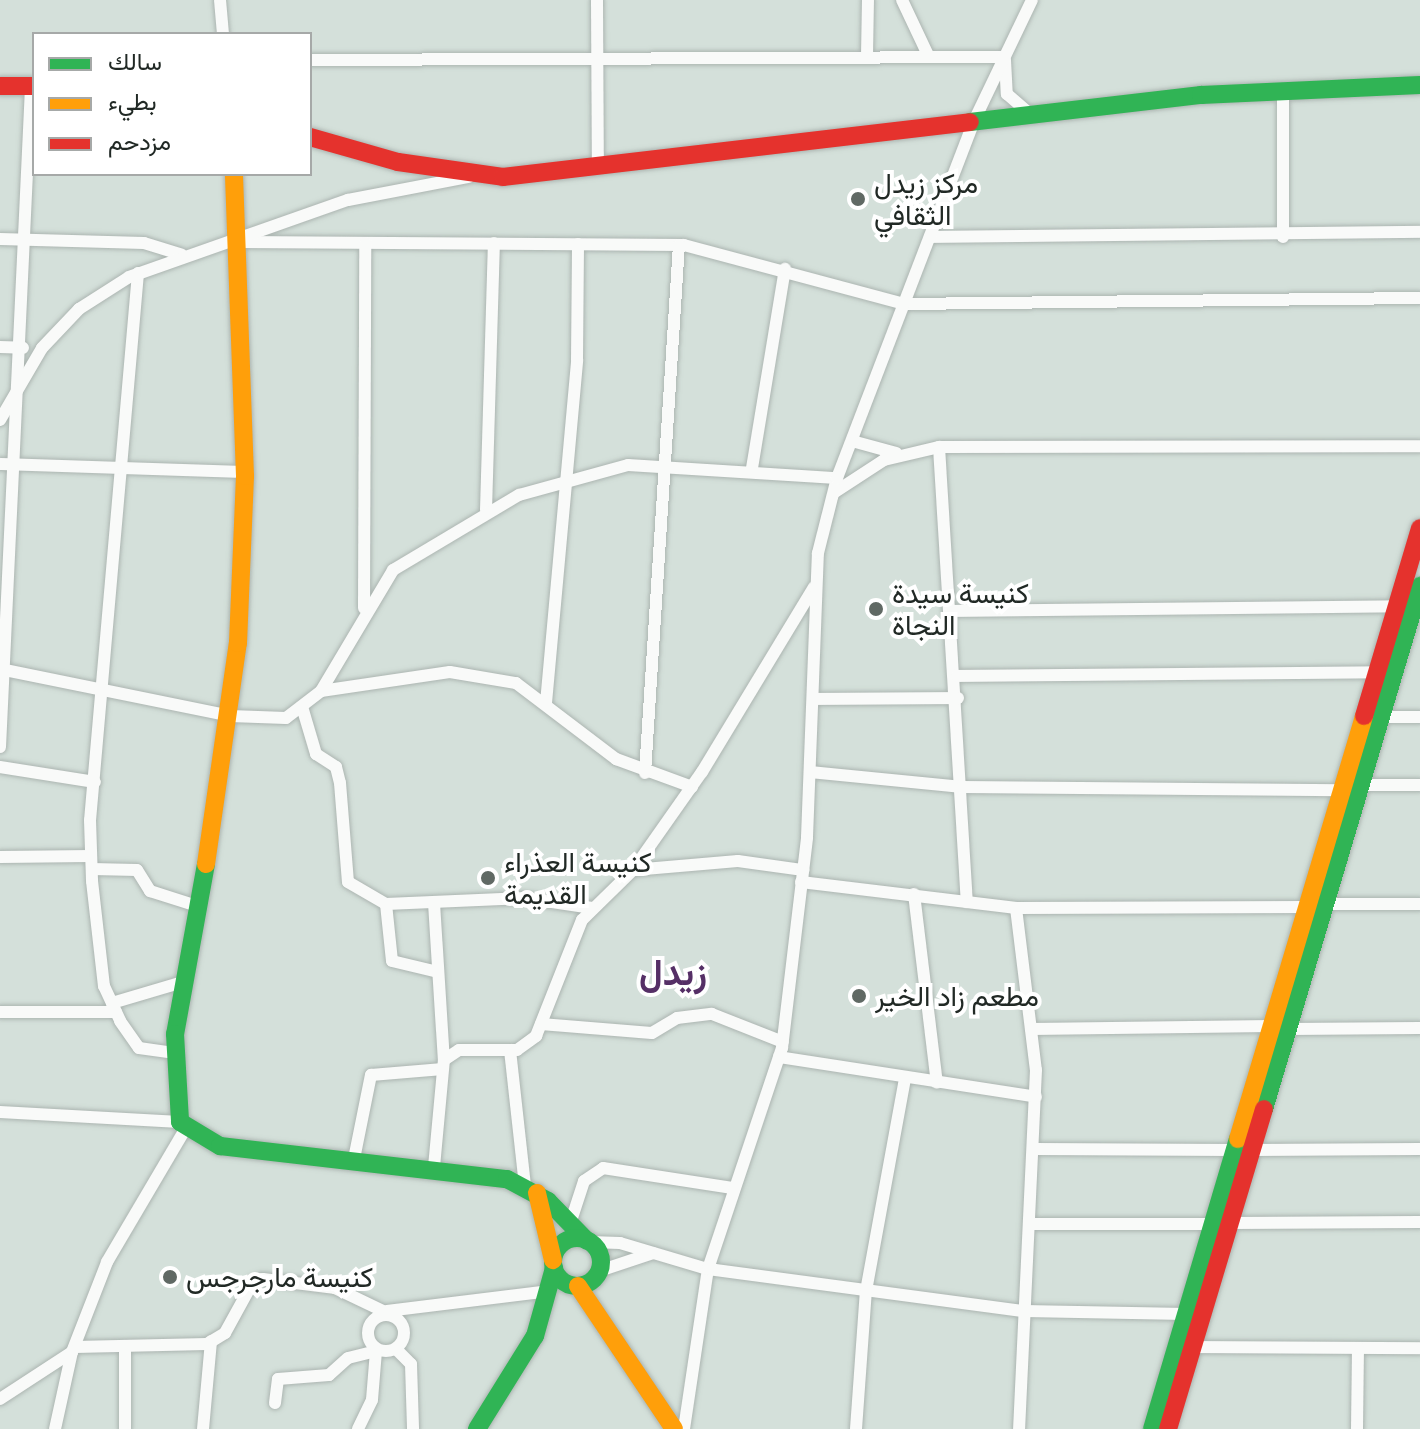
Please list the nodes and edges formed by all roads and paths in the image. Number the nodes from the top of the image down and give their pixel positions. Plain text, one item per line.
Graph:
1 (220, 0) edge
2 (597, 0) edge
3 (868, 0) edge
4 (902, 0) edge
5 (1032, 0) edge
6 (223, 32) edge
7 (599, 54) junction
8 (867, 56) junction
9 (929, 57) junction
10 (1004, 57) junction
11 (312, 60) edge
12 (1420, 85) edge
13 (0, 86) edge
14 (32, 86) edge
15 (1283, 91) junction
16 (32, 112) edge
17 (1029, 113) junction
18 (974, 121) junction
19 (312, 138) edge
20 (598, 166) junction
21 (234, 176) edge
22 (469, 177) junction
23 (1420, 232) edge
24 (930, 237) junction
25 (1283, 237) junction
26 (239, 238) junction
27 (0, 239) edge
28 (27, 240) junction
29 (365, 243) junction
30 (494, 243) junction
31 (578, 244) junction
32 (679, 245) junction
33 (181, 254) junction
34 (785, 269) junction
35 (138, 273) junction
36 (1420, 298) edge
37 (904, 304) junction
38 (0, 347) edge
39 (23, 348) junction
40 (23, 380) junction
41 (0, 420) edge
42 (852, 441) junction
43 (1420, 446) edge
44 (939, 447) junction
45 (908, 455) junction
46 (0, 464) edge
47 (17, 465) junction
48 (665, 466) junction
49 (123, 468) junction
50 (752, 468) junction
51 (245, 472) junction
52 (568, 477) junction
53 (837, 478) junction
54 (833, 493) junction
55 (486, 510) junction
56 (1420, 528) edge
57 (816, 584) junction
58 (1420, 586) edge
59 (1397, 606) junction
60 (364, 610) junction
61 (953, 611) junction
62 (2, 670) edge
63 (1377, 672) junction
64 (957, 676) junction
65 (104, 690) junction
66 (321, 691) junction
67 (958, 698) junction
68 (813, 699) junction
69 (546, 703) junction
70 (303, 710) junction
71 (230, 716) junction
72 (1381, 717) junction
73 (1420, 717) edge
74 (0, 747) edge
75 (0, 767) edge
76 (810, 772) junction
77 (645, 773) junction
78 (95, 782) junction
79 (1420, 785) edge
80 (692, 787) junction
81 (962, 787) junction
82 (1351, 788) junction
83 (0, 857) edge
84 (92, 863) junction
85 (633, 870) junction
86 (802, 876) junction
87 (914, 894) junction
88 (967, 902) junction
89 (434, 903) junction
90 (386, 904) junction
91 (1420, 904) edge
92 (197, 906) junction
93 (1316, 906) junction
94 (592, 908) junction
95 (1016, 908) junction
96 (434, 971) junction
97 (183, 982) junction
98 (114, 1007) junction
99 (0, 1012) edge
100 (541, 1024) junction
101 (1279, 1027) junction
102 (1420, 1028) edge
103 (1031, 1029) junction
104 (783, 1042) junction
105 (510, 1050) junction
106 (174, 1053) junction
107 (779, 1057) junction
108 (443, 1064) junction
109 (905, 1079) junction
110 (937, 1083) junction
111 (1036, 1097) junction
112 (0, 1112) edge
113 (183, 1125) junction
114 (1034, 1149) junction
115 (1420, 1149) edge
116 (1243, 1150) junction
117 (354, 1159) junction
118 (434, 1167) junction
119 (732, 1188) junction
120 (531, 1190) junction
121 (571, 1221) junction
122 (1420, 1222) edge
123 (1221, 1223) junction
124 (1032, 1224) junction
125 (589, 1242) junction
126 (656, 1253) junction
127 (553, 1264) junction
128 (708, 1269) junction
129 (599, 1273) junction
130 (574, 1286) junction
131 (866, 1291) junction
132 (549, 1298) junction
133 (385, 1311) junction
134 (1027, 1311) junction
135 (1186, 1314) junction
136 (598, 1318) junction
137 (211, 1341) junction
138 (125, 1347) junction
139 (1193, 1347) junction
140 (1358, 1348) junction
141 (1420, 1348) edge
142 (74, 1350) junction
143 (397, 1350) junction
144 (376, 1351) junction
145 (0, 1399) edge
146 (275, 1403) dead end
147 (55, 1429) edge
148 (125, 1429) edge
149 (203, 1429) edge
150 (358, 1429) edge
151 (413, 1429) edge
152 (477, 1429) edge
153 (674, 1429) edge
154 (684, 1429) edge
155 (856, 1429) edge
156 (1019, 1429) edge
157 (1152, 1429) edge
158 (1168, 1429) edge
159 (1357, 1429) edge

1 - 6 street
2 - 7 street
3 - 8 street
4 - 9 street
5 - 10 street
7 - 8 street
7 - 11 street
7 - 20 street
8 - 9 street
9 - 10 street
10 - 17 street
10 - 18 street
12 - 15 street
13 - 14 street
15 - 17 street
15 - 25 street
16 - 28 street
17 - 18 street
18 - 20 street
18 - 24 street
19 - 22 street
20 - 22 street
21 - 26 street
22 - 26 street
23 - 25 street
24 - 25 street
24 - 37 street
26 - 29 street
26 - 33 street
26 - 51 street
27 - 28 street
28 - 33 street
28 - 39 street
29 - 30 street
29 - 60 street
30 - 31 street
30 - 55 street
31 - 32 street
31 - 52 street
32 - 34 street
32 - 48 street
33 - 35 street
34 - 37 street
34 - 50 street
35 - 40 street
35 - 49 street
36 - 37 street
37 - 42 street
38 - 39 street
39 - 40 street
40 - 41 street
40 - 47 street
42 - 45 street
42 - 53 street
43 - 44 street
44 - 45 street
44 - 61 street
45 - 54 street
46 - 47 street
47 - 49 street
47 - 62 street
48 - 50 street
48 - 52 street
48 - 77 street
49 - 51 street
49 - 65 street
50 - 53 street
51 - 71 street
52 - 55 street
52 - 69 street
53 - 54 street
54 - 57 street
55 - 60 street
56 - 59 street
57 - 68 street
57 - 80 street
58 - 72 street
59 - 61 street
59 - 63 street
60 - 66 street
61 - 64 street
62 - 65 street
62 - 74 street
63 - 64 street
63 - 82 street
64 - 67 street
65 - 71 street
65 - 78 street
66 - 69 street
66 - 70 street
67 - 68 street
67 - 81 street
68 - 76 street
69 - 77 street
70 - 71 street
70 - 90 street
71 - 92 street
72 - 73 street
72 - 82 street
75 - 78 street
76 - 81 street
76 - 86 street
77 - 80 street
78 - 84 street
79 - 82 street
80 - 85 street
81 - 82 street
81 - 88 street
82 - 93 street
83 - 84 street
84 - 92 street
84 - 98 street
85 - 86 street
85 - 94 street
86 - 87 street
86 - 104 street
87 - 88 street
87 - 110 street
88 - 95 street
89 - 90 street
89 - 94 street
89 - 96 street
90 - 96 street
91 - 93 street
92 - 97 street
93 - 95 street
93 - 101 street
94 - 100 street
95 - 103 street
96 - 108 street
97 - 98 street
97 - 106 street
98 - 99 street
98 - 106 street
100 - 104 street
100 - 105 street
101 - 102 street
101 - 103 street
101 - 116 street
103 - 111 street
104 - 107 street
105 - 108 street
105 - 120 street
106 - 113 street
107 - 109 street
107 - 119 street
108 - 117 street
108 - 118 street
109 - 110 street
109 - 131 street
110 - 111 street
111 - 114 street
112 - 113 street
113 - 117 street
113 - 142 street
114 - 116 street
114 - 124 street
115 - 116 street
116 - 123 street
117 - 118 street
118 - 120 street
119 - 121 street
119 - 128 street
120 - 121 street
120 - 127 street
121 - 125 street
122 - 123 street
123 - 124 street
123 - 135 street
123 - 139 street
124 - 134 street
125 - 126 street
125 - 127 street
125 - 129 street
126 - 128 street
126 - 129 street
127 - 130 street
127 - 132 street
128 - 131 street
128 - 154 street
129 - 130 street
129 - 136 street
130 - 132 street
130 - 136 street
131 - 134 street
131 - 155 street
132 - 133 street
132 - 152 street
133 - 137 street
133 - 143 street
133 - 144 street
134 - 135 street
134 - 156 street
135 - 157 street
136 - 153 street
137 - 138 street
137 - 149 street
138 - 142 street
138 - 148 street
139 - 140 street
139 - 158 street
140 - 141 street
140 - 159 street
142 - 145 street
142 - 147 street
143 - 144 street
143 - 151 street
144 - 146 street
144 - 150 street

